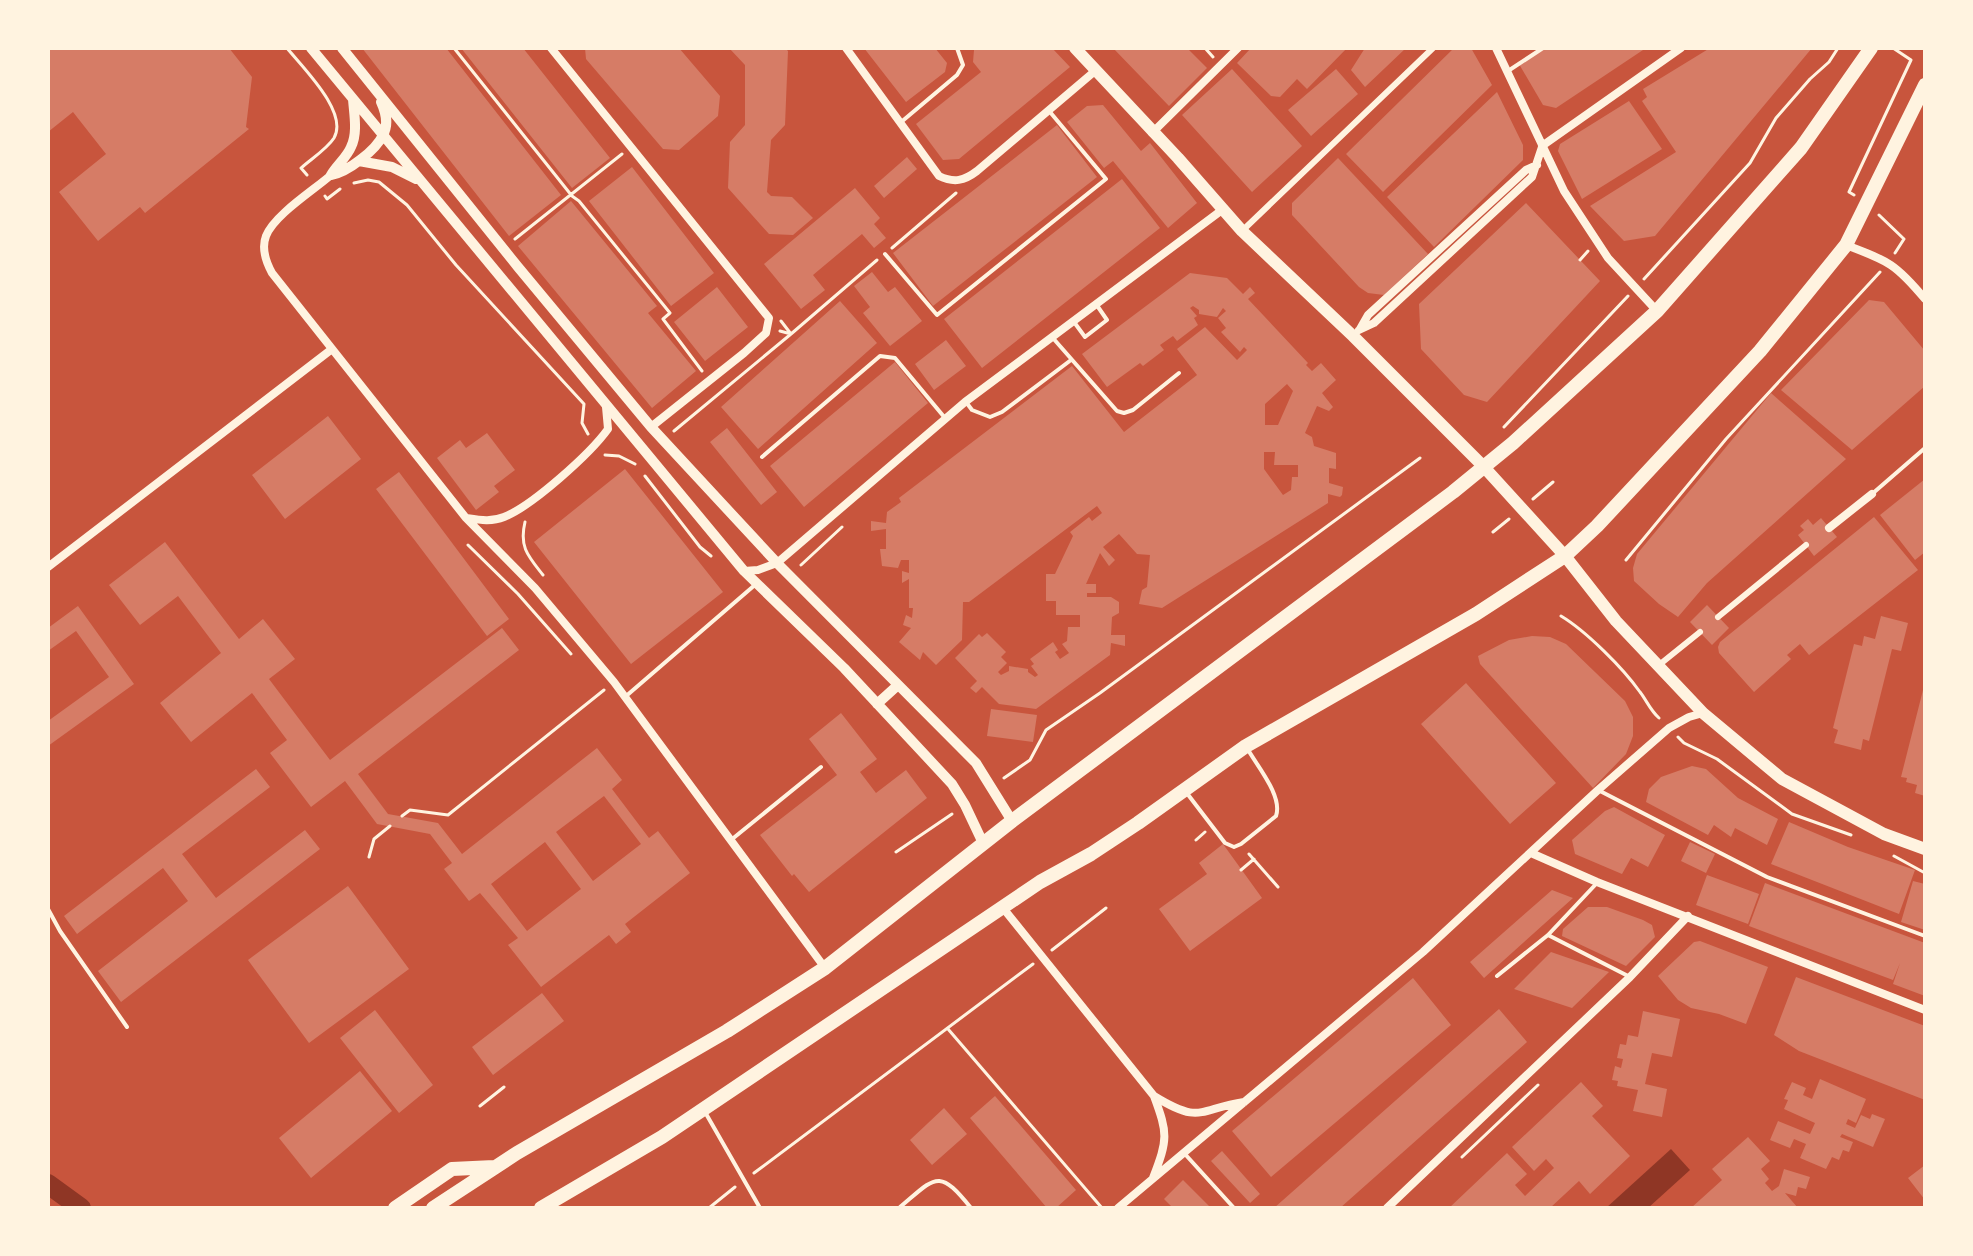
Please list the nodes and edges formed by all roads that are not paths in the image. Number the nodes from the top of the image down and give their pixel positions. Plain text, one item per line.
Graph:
1 (311, 48) edge
2 (342, 48) edge
3 (551, 48) edge
4 (846, 48) edge
5 (957, 48) edge
6 (1075, 48) edge
7 (1238, 48) edge
8 (1433, 48) edge
9 (1496, 48) edge
10 (1543, 48) edge
11 (1681, 48) edge
12 (1871, 48) edge
13 (1095, 71) junction
14 (1507, 72) junction
15 (1925, 85) edge
16 (378, 93) junction
17 (353, 97) junction
18 (1050, 112) junction
19 (900, 123) junction
20 (1152, 133) junction
21 (383, 136) junction
22 (1542, 146) junction
23 (359, 161) junction
24 (331, 175) junction
25 (421, 181) junction
26 (1222, 210) junction
27 (1242, 231) junction
28 (1846, 245) junction
29 (885, 254) road end
30 (1925, 299) edge
31 (1096, 304) junction
32 (1657, 311) junction
33 (1073, 321) junction
34 (1356, 333) junction
35 (1052, 337) junction
36 (332, 349) junction
37 (1071, 360) junction
38 (1179, 373) dead end
39 (965, 402) junction
40 (606, 407) junction
41 (945, 418) junction
42 (651, 427) junction
43 (1925, 448) edge
44 (642, 450) junction
45 (762, 457) dead end
46 (1484, 467) junction
47 (1872, 494) joint
48 (466, 518) junction
49 (1829, 528) dead end
50 (1806, 545) dead end
51 (1565, 556) junction
52 (777, 563) junction
53 (48, 567) edge
54 (744, 571) junction
55 (756, 584) junction
56 (1718, 617) dead end
57 (1700, 632) dead end
58 (1659, 666) junction
59 (898, 685) junction
60 (625, 697) junction
61 (877, 704) junction
62 (1703, 713) junction
63 (1246, 746) junction
64 (821, 767) dead end
65 (1184, 790) junction
66 (1598, 790) junction
67 (1012, 821) junction
68 (731, 840) junction
69 (983, 843) junction
70 (1925, 849) edge
71 (1531, 853) junction
72 (1597, 882) junction
73 (1003, 908) junction
74 (48, 909) edge
75 (1688, 916) junction
76 (1548, 935) junction
77 (1925, 936) edge
78 (825, 968) junction
79 (1497, 976) dead end
80 (1630, 977) junction
81 (1925, 1010) edge
82 (127, 1027) dead end
83 (1154, 1096) junction
84 (1245, 1102) junction
85 (704, 1110) junction
86 (1184, 1153) junction
87 (497, 1166) junction
88 (1153, 1179) junction
89 (395, 1208) edge
90 (433, 1208) edge
91 (541, 1208) edge
92 (760, 1208) edge
93 (899, 1208) edge
94 (971, 1208) edge
95 (1118, 1208) edge
96 (1234, 1208) edge
97 (1387, 1208) edge

1 - 17 street
2 - 16 street
3 - 42 street
4 - 19 street
5 - 19 lane
6 - 13 main road
7 - 20 street
8 - 27 street
9 - 14 street
10 - 14 lane
11 - 22 street
12 - 32 highway
13 - 18 street
13 - 20 main road
14 - 22 street
15 - 28 highway
16 - 21 street
16 - 42 street
17 - 21 street
17 - 24 street
18 - 19 street
18 - 29 lane
20 - 26 main road
21 - 23 street
21 - 25 street
22 - 32 street
22 - 34 street
23 - 24 street
23 - 25 street
24 - 36 street
25 - 40 street
26 - 27 main road
26 - 31 street
27 - 34 main road
28 - 30 street
28 - 51 highway
31 - 33 street
31 - 33 lane
32 - 46 highway
33 - 35 street
34 - 46 main road
35 - 37 lane
35 - 39 street
36 - 48 street
36 - 53 street
37 - 38 lane
37 - 39 lane
39 - 41 street
40 - 44 street
40 - 48 street
41 - 45 lane
41 - 52 street
42 - 44 street
42 - 52 street
43 - 47 lane
44 - 54 street
46 - 51 main road
46 - 67 highway
47 - 49 street
48 - 60 street
50 - 56 street
51 - 58 main road
51 - 63 highway
52 - 54 street
52 - 59 street
54 - 55 street
55 - 60 lane
55 - 61 street
57 - 58 street
58 - 62 main road
59 - 61 street
59 - 67 street
60 - 68 street
61 - 69 street
62 - 66 street
62 - 70 main road
63 - 65 highway
63 - 65 lane
64 - 68 lane
65 - 73 highway
66 - 71 street
66 - 77 lane
67 - 69 highway
68 - 78 street
69 - 78 highway
71 - 72 street
71 - 84 street
72 - 75 street
72 - 76 lane
73 - 83 street
73 - 85 highway
74 - 82 lane
75 - 80 street
75 - 81 street
76 - 79 lane
76 - 80 lane
78 - 87 highway
80 - 97 street
83 - 84 street
83 - 88 street
84 - 86 street
85 - 91 highway
85 - 92 lane
86 - 88 street
86 - 96 lane
87 - 89 highway
87 - 90 highway
88 - 95 street
93 - 94 lane

